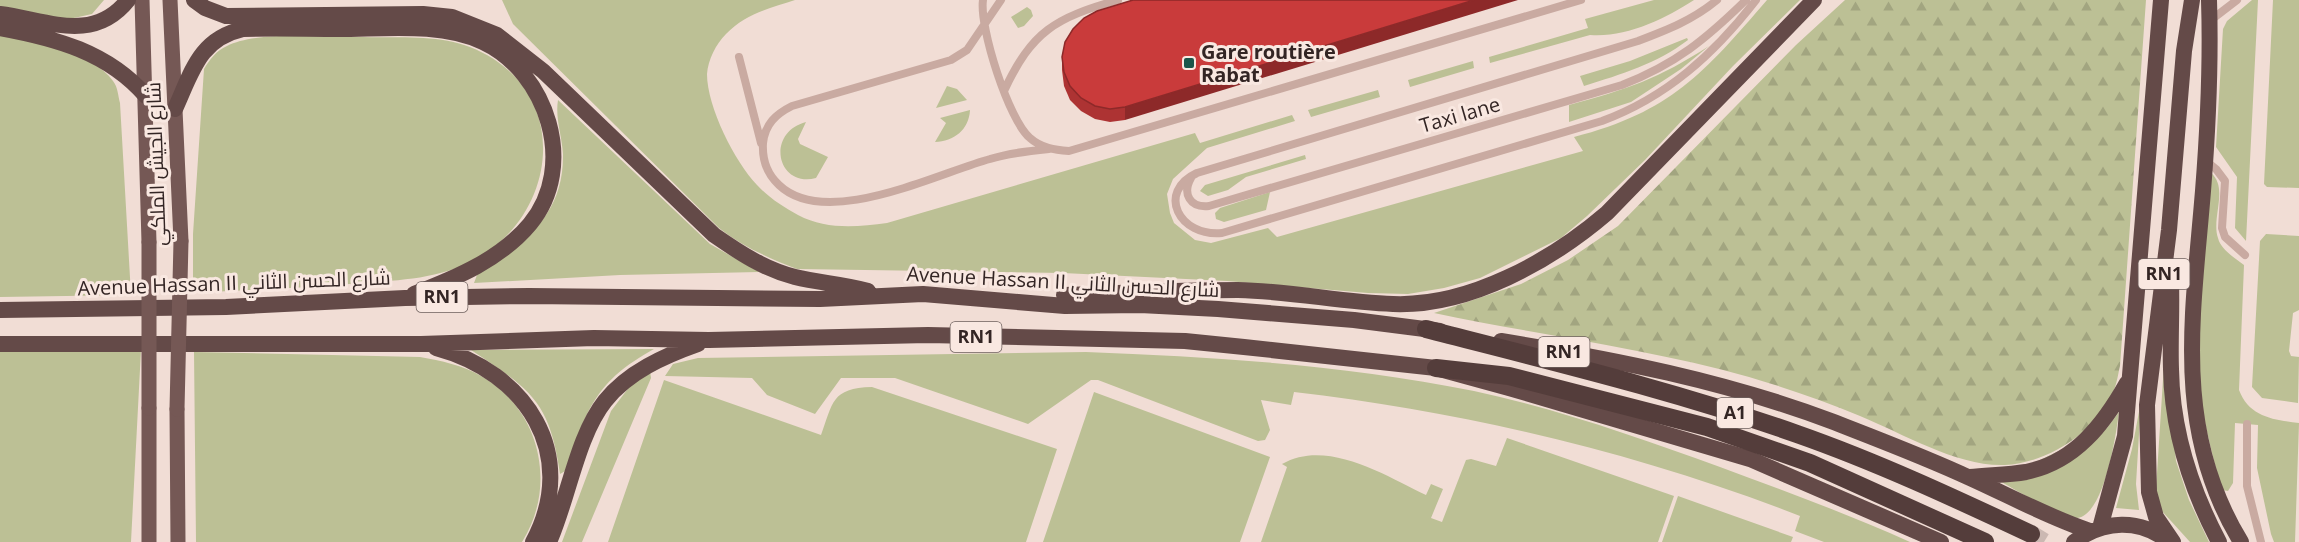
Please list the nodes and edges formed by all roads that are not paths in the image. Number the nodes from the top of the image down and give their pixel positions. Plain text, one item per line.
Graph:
1 (128, 0) edge
2 (142, 0) edge
3 (170, 0) edge
4 (194, 0) edge
5 (983, 0) edge
6 (1001, 0) edge
7 (1118, 0) edge
8 (1581, 0) edge
9 (1717, 0) edge
10 (1746, 0) edge
11 (1756, 0) edge
12 (1814, 0) edge
13 (2161, 0) edge
14 (2209, 0) edge
15 (2237, 0) edge
16 (2189, 4) edge
17 (0, 14) edge
18 (2210, 21) junction
19 (985, 24) junction
20 (0, 28) edge
21 (739, 57) dead end
22 (1004, 91) junction
23 (146, 96) junction
24 (175, 109) junction
25 (1050, 149) junction
26 (763, 151) junction
27 (2205, 160) junction
28 (1193, 174) junction
29 (2169, 230) junction
30 (2245, 255) dead end
31 (884, 295) junction
32 (405, 298) junction
33 (1010, 302) junction
34 (0, 310) edge
35 (1426, 329) junction
36 (709, 340) junction
37 (0, 344) edge
38 (421, 344) junction
39 (1436, 368) junction
40 (2129, 379) junction
41 (2247, 424) dead end
42 (1968, 477) junction
43 (2095, 529) junction
44 (2031, 534) tunnel mouth
45 (149, 542) edge
46 (178, 542) edge
47 (533, 542) edge
48 (549, 542) edge
49 (1941, 542) edge
50 (1985, 542) edge
51 (2074, 542) edge
52 (2171, 542) edge
53 (2219, 542) edge
54 (2241, 542) edge
55 (2261, 542) edge

1 - 17 highway
2 - 23 main road, شارع الجيش الملكي
3 - 24 main road, شارع الجيش الملكي
4 - 31 highway
5 - 19 lane
6 - 19 lane
7 - 22 lane
8 - 25 lane
9 - 28 lane
10 - 28 lane, Taxi lane
11 - 28 lane
12 - 33 highway, RN1
13 - 40 highway
14 - 18 highway
15 - 18 lane
16 - 29 highway, RN1
18 - 27 highway
19 - 22 lane
19 - 26 lane
20 - 23 highway
21 - 26 lane
22 - 25 lane
23 - 45 main road, شارع الجيش الملكي, bridge
24 - 32 highway
24 - 46 main road, شارع الجيش الملكي, bridge
25 - 26 lane
27 - 30 lane
27 - 54 highway
29 - 52 highway, RN1
29 - 53 highway
31 - 32 highway, Avenue Hassan II شارع الحسن الثاني / RN1
31 - 33 highway, Avenue Hassan II شارع الحسن الثاني / RN1
32 - 34 highway, Avenue Hassan II شارع الحسن الثاني / RN1
33 - 35 highway, Avenue Hassan II شارع الحسن الثاني / RN1
35 - 42 highway, Avenue Hassan II شارع الحسن الثاني / RN1
35 - 44 highway, A1
36 - 38 highway, RN1
36 - 39 highway, RN1
36 - 48 highway
37 - 38 highway, RN1
38 - 47 highway
39 - 49 highway, RN1
39 - 50 highway, A1
40 - 42 highway
40 - 43 highway
41 - 55 lane
42 - 43 highway, Avenue Hassan II شارع الحسن الثاني / RN1
43 - 51 highway
43 - 52 highway

